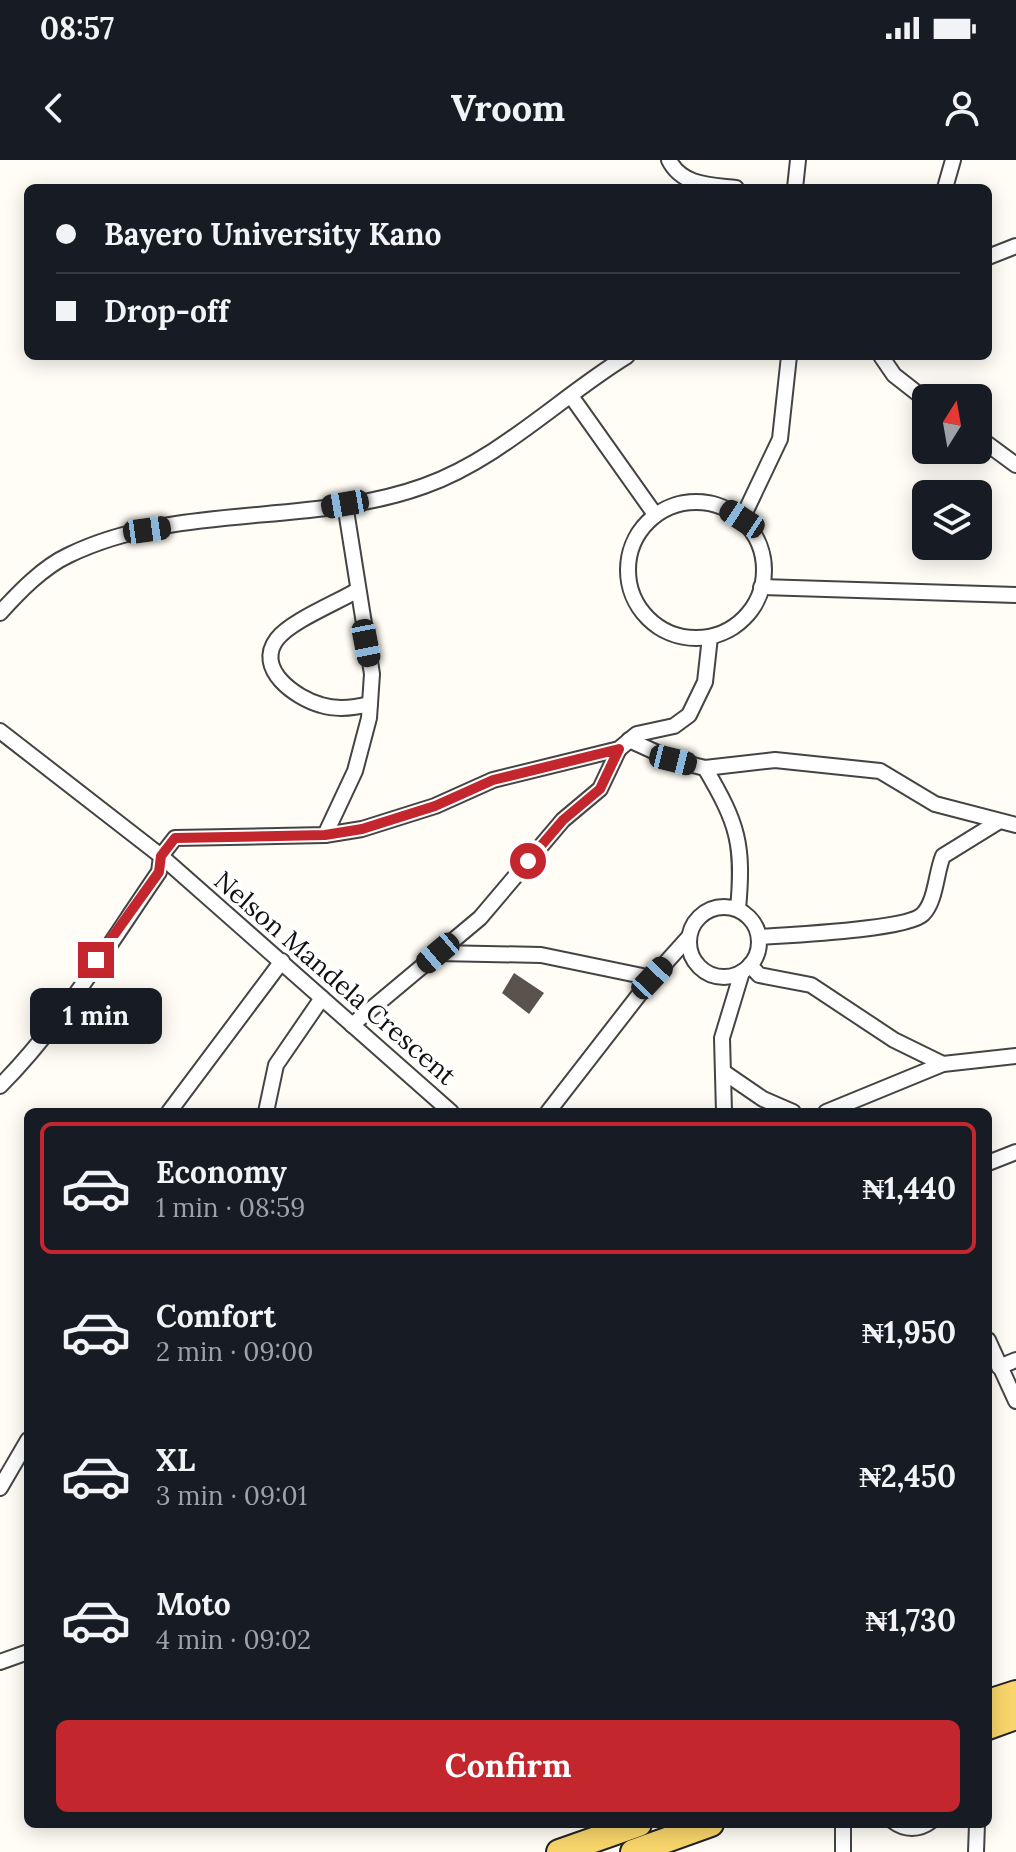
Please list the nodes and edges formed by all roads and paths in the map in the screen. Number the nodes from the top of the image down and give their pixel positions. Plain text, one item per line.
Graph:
1 (669, 160) edge
2 (798, 160) edge
3 (953, 160) edge
4 (699, 184) edge
5 (795, 184) edge
6 (946, 184) edge
7 (1016, 246) edge
8 (992, 255) edge
9 (620, 360) edge
10 (789, 360) edge
11 (884, 360) edge
12 (912, 389) edge
13 (571, 396) junction
14 (992, 447) edge
15 (1016, 465) edge
16 (345, 504) junction
17 (654, 513) junction
18 (742, 519) junction
19 (761, 587) junction
20 (356, 591) junction
21 (1016, 595) edge
22 (0, 613) edge
23 (710, 637) junction
24 (370, 704) junction
25 (0, 731) edge
26 (624, 744) junction
27 (705, 768) junction
28 (998, 822) junction
29 (1016, 825) edge
30 (325, 835) junction
31 (161, 856) junction
32 (738, 909) junction
33 (759, 937) junction
34 (688, 938) junction
35 (438, 953) junction
36 (282, 961) junction
37 (746, 969) junction
38 (652, 978) junction
39 (322, 998) junction
40 (352, 1025) junction
41 (1016, 1056) edge
42 (943, 1064) junction
43 (725, 1073) junction
44 (0, 1086) edge
45 (172, 1108) edge
46 (267, 1108) edge
47 (446, 1108) edge
48 (551, 1108) edge
49 (724, 1108) edge
50 (784, 1108) edge
51 (836, 1108) edge
52 (1016, 1152) edge
53 (992, 1161) edge
54 (992, 1350) edge
55 (1016, 1360) edge
56 (999, 1367) junction
57 (1016, 1401) edge
58 (24, 1447) edge
59 (0, 1488) edge
60 (24, 1653) edge
61 (0, 1662) edge
62 (1016, 1693) edge
63 (992, 1701) edge
64 (1016, 1717) edge
65 (992, 1726) edge
66 (628, 1828) edge
67 (700, 1828) edge
68 (843, 1828) edge
69 (900, 1828) edge
70 (928, 1828) edge
71 (977, 1828) edge
72 (559, 1852) edge
73 (633, 1852) edge
74 (843, 1852) edge
75 (976, 1852) edge

1 - 4 street
2 - 5 street
3 - 6 street
7 - 8 street
9 - 13 street
10 - 18 street
11 - 12 street
13 - 16 street
13 - 17 street
14 - 15 street
16 - 20 street
16 - 22 street
17 - 18 street
17 - 23 street
18 - 19 street
19 - 21 street
19 - 23 street
20 - 24 street
20 - 24 street
23 - 26 street
24 - 30 street
25 - 31 street, Nelson Mandela Crescent
26 - 27 street
26 - 30 street
26 - 35 street
27 - 28 street
27 - 32 street
28 - 29 street
28 - 33 street
30 - 31 street
31 - 36 street, Nelson Mandela Crescent
31 - 44 street
32 - 33 street
32 - 34 street
33 - 37 street
34 - 37 street
34 - 38 street
35 - 38 street
35 - 40 street
36 - 39 street, Nelson Mandela Crescent
36 - 45 street
37 - 42 street
37 - 43 street
38 - 48 street
39 - 40 street, Nelson Mandela Crescent
39 - 46 street
40 - 47 street, Nelson Mandela Crescent
41 - 42 street
42 - 51 street
43 - 49 street
43 - 50 street
52 - 53 street
54 - 56 street
55 - 56 street
56 - 57 street
58 - 59 street
60 - 61 street
62 - 63 main road
64 - 65 main road
66 - 72 main road
67 - 73 main road
68 - 74 street
69 - 70 lane
71 - 75 street

